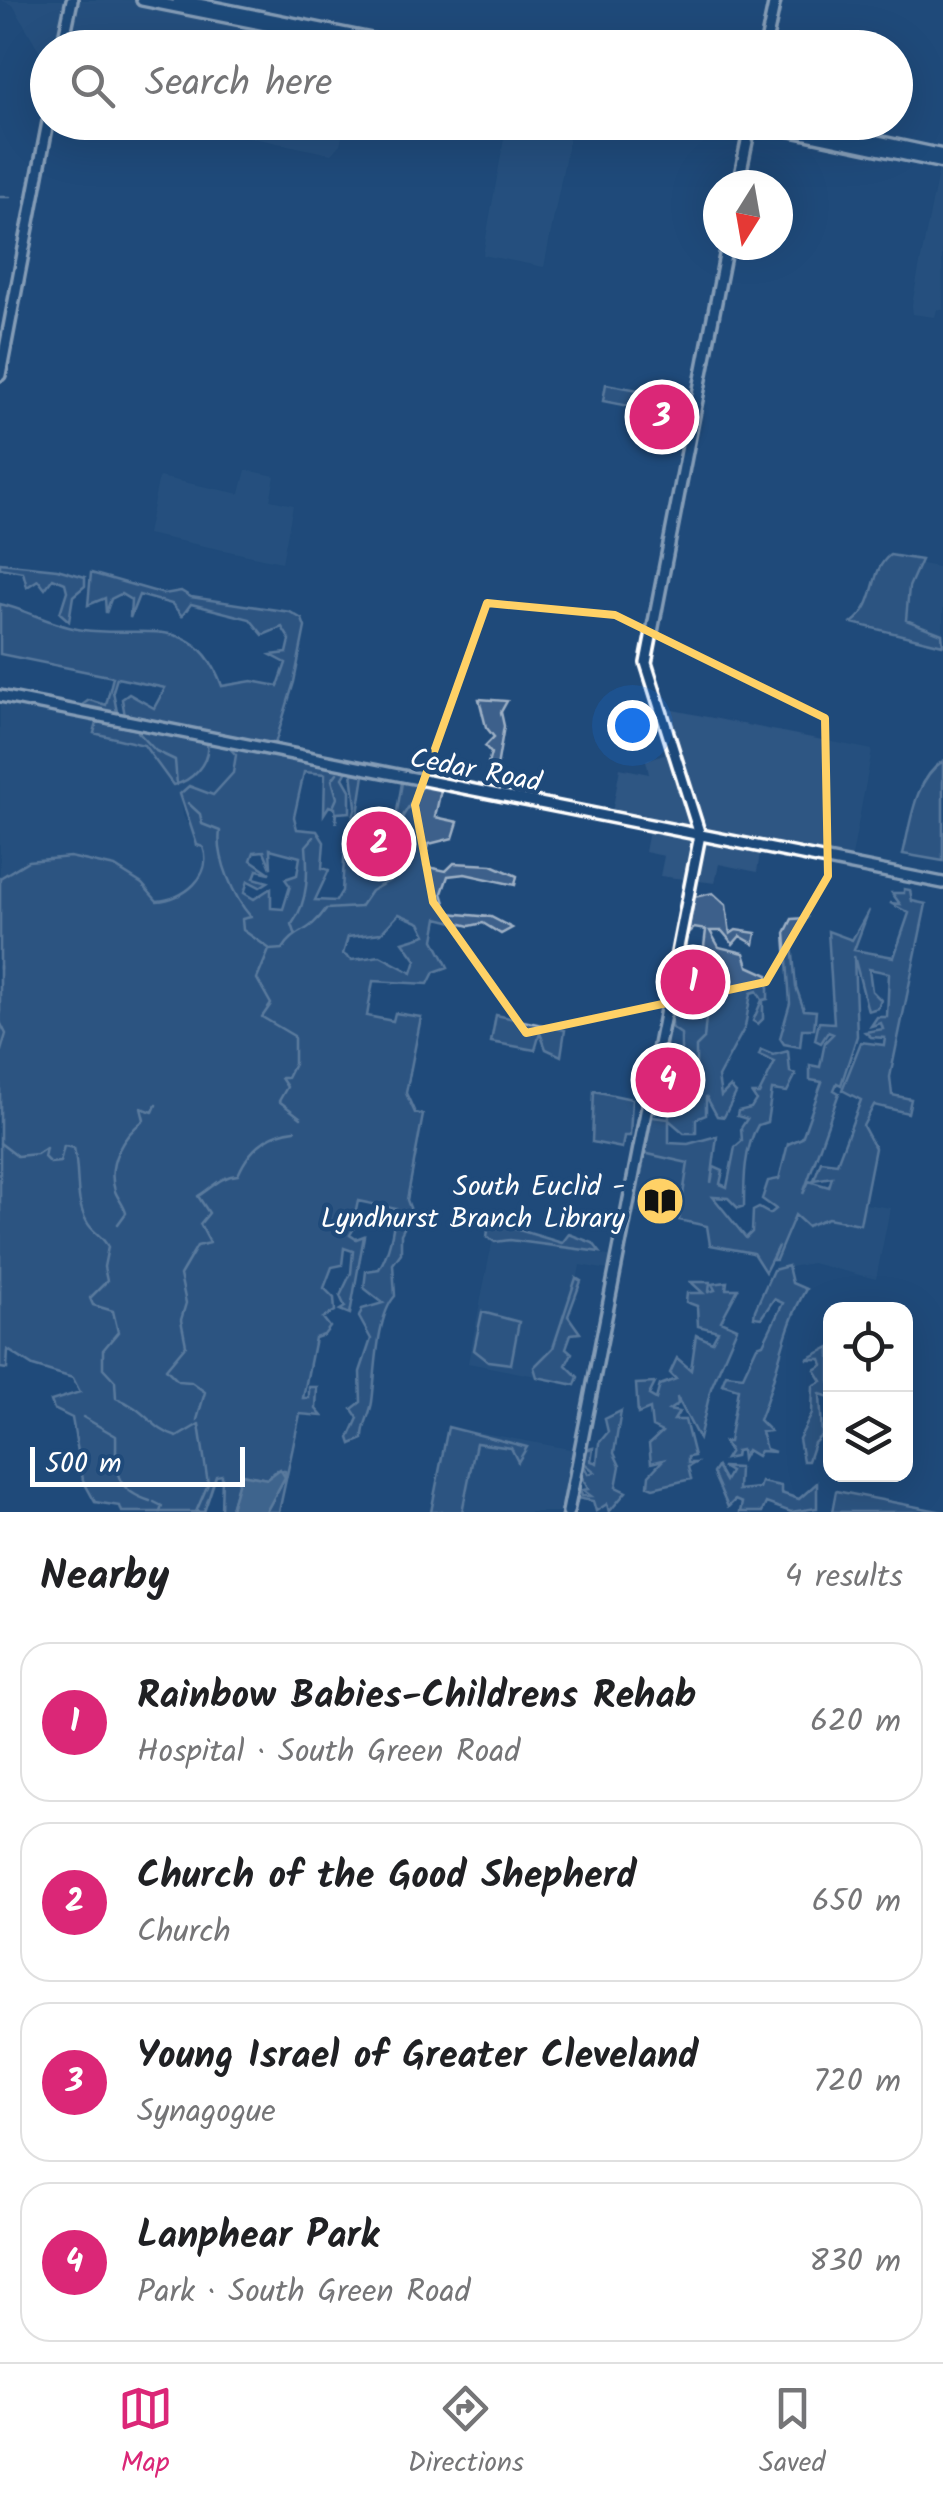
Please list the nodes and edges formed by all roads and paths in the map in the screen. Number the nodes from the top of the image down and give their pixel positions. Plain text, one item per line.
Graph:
1 (72, 0) edge
2 (142, 0) edge
3 (178, 0) edge
4 (774, 0) edge
5 (157, 3) junction
6 (195, 3) junction
7 (66, 30) edge
8 (291, 30) edge
9 (328, 30) edge
10 (768, 30) edge
11 (45, 140) edge
12 (747, 140) edge
13 (841, 140) edge
14 (863, 140) edge
15 (943, 159) edge
16 (741, 170) edge
17 (724, 260) edge
18 (0, 375) edge
19 (0, 696) edge
20 (700, 835) junction
21 (943, 884) edge
22 (568, 1512) edge

1 - 7 main road
2 - 5 main road
3 - 6 main road
4 - 10 main road
5 - 6 main road
5 - 8 main road
6 - 9 main road
11 - 18 main road
12 - 16 main road
13 - 15 main road
14 - 15 main road
17 - 20 main road
19 - 20 main road, Cedar Road
20 - 21 main road, Cedar Road
20 - 22 main road

